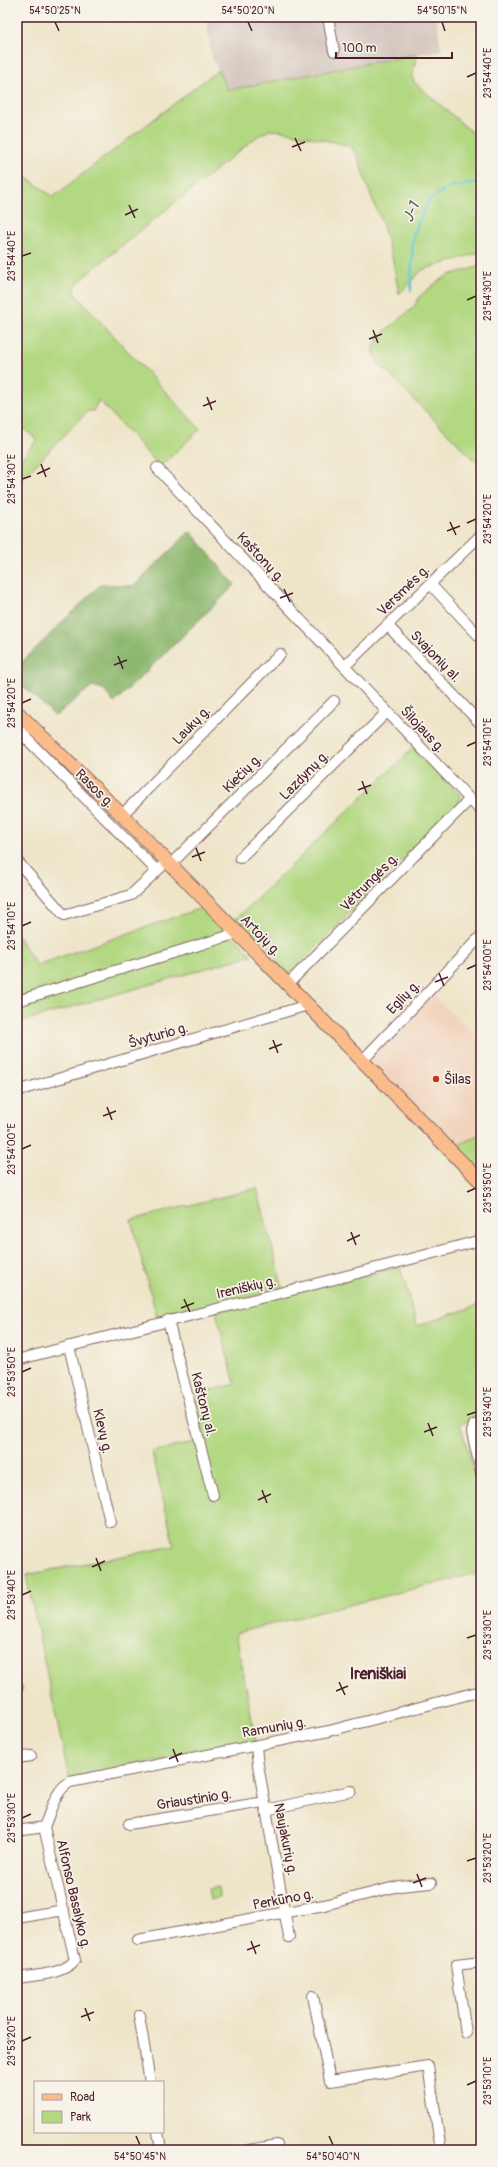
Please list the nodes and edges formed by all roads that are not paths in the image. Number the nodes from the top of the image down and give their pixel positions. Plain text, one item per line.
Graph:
1 (328, 17) edge
2 (334, 51) dead end
3 (157, 468) dead end
4 (481, 535) edge
5 (430, 584) junction
6 (387, 625) junction
7 (481, 638) edge
8 (280, 654) dead end
9 (344, 666) junction
10 (334, 701) dead end
11 (17, 712) edge
12 (387, 712) junction
13 (481, 724) edge
14 (31, 726) junction
15 (470, 799) junction
16 (481, 811) edge
17 (122, 815) junction
18 (240, 858) dead end
19 (17, 861) edge
20 (168, 863) junction
21 (156, 870) junction
22 (238, 934) junction
23 (481, 936) edge
24 (287, 984) junction
25 (17, 1001) edge
26 (308, 1005) junction
27 (362, 1061) junction
28 (17, 1091) edge
29 (481, 1182) edge
30 (481, 1240) edge
31 (168, 1320) junction
32 (69, 1346) junction
33 (17, 1360) edge
34 (481, 1423) edge
35 (481, 1472) edge
36 (213, 1495) dead end
37 (110, 1522) dead end
38 (481, 1691) edge
39 (256, 1746) junction
40 (31, 1756) dead end
41 (17, 1758) edge
42 (351, 1791) dead end
43 (265, 1806) junction
44 (129, 1824) dead end
45 (44, 1827) junction
46 (17, 1831) edge
47 (431, 1883) dead end
48 (64, 1910) junction
49 (286, 1912) junction
50 (17, 1918) edge
51 (289, 1937) dead end
52 (138, 1940) dead end
53 (481, 1962) edge
54 (17, 1978) edge
55 (313, 1996) dead end
56 (139, 2015) dead end
57 (466, 2032) dead end
58 (150, 2081) edge
59 (158, 2133) edge
60 (277, 2145) dead end
61 (161, 2150) edge
62 (249, 2150) edge
63 (441, 2150) edge

1 - 2 street
3 - 9 street, Kaštonų g.
4 - 5 street, Versmės g.
5 - 6 street, Versmės g.
5 - 7 street
6 - 9 street, Versmės g.
6 - 13 street, Svajonių al.
8 - 17 street, Laukų g.
9 - 12 street, Šilojaus g.
10 - 20 street, Kiečių g.
11 - 14 main road, Artojų g.
12 - 15 street, Šilojaus g.
12 - 18 street, Lazdynų g.
14 - 17 main road, Artojų g.
14 - 21 street, Rasos g.
15 - 16 street, Šilojaus g.
15 - 24 street, Vėtrungės g.
17 - 20 main road, Artojų g.
19 - 21 street, Kiečių g.
20 - 21 street, Kiečių g.
20 - 22 main road, Artojų g.
22 - 24 main road, Artojų g.
22 - 25 street
23 - 27 street, Eglių g.
24 - 26 main road, Artojų g.
26 - 27 main road, Artojų g.
26 - 28 street, Švyturio g.
27 - 29 main road, Artojų g.
30 - 31 street, Ireniškių g.
31 - 32 street, Ireniškių g.
31 - 36 street, Kaštonų al.
32 - 33 street, Ireniškių g.
32 - 37 street, Klevų g.
34 - 35 street
38 - 39 street, Ramunių g.
39 - 43 street, Naujakurių g.
39 - 45 street, Ramunių g.
40 - 41 street
42 - 43 street, Griaustinio g.
43 - 44 street, Griaustinio g.
43 - 49 street, Naujakurių g.
45 - 46 street
45 - 48 street, Alfonso Basalyko g.
47 - 49 street, Perkūno g.
48 - 50 street
48 - 54 street, Alfonso Basalyko g.
49 - 51 street, Naujakurių g.
49 - 52 street, Perkūno g.
53 - 57 street
55 - 63 street
56 - 58 street
59 - 61 street
60 - 62 street

